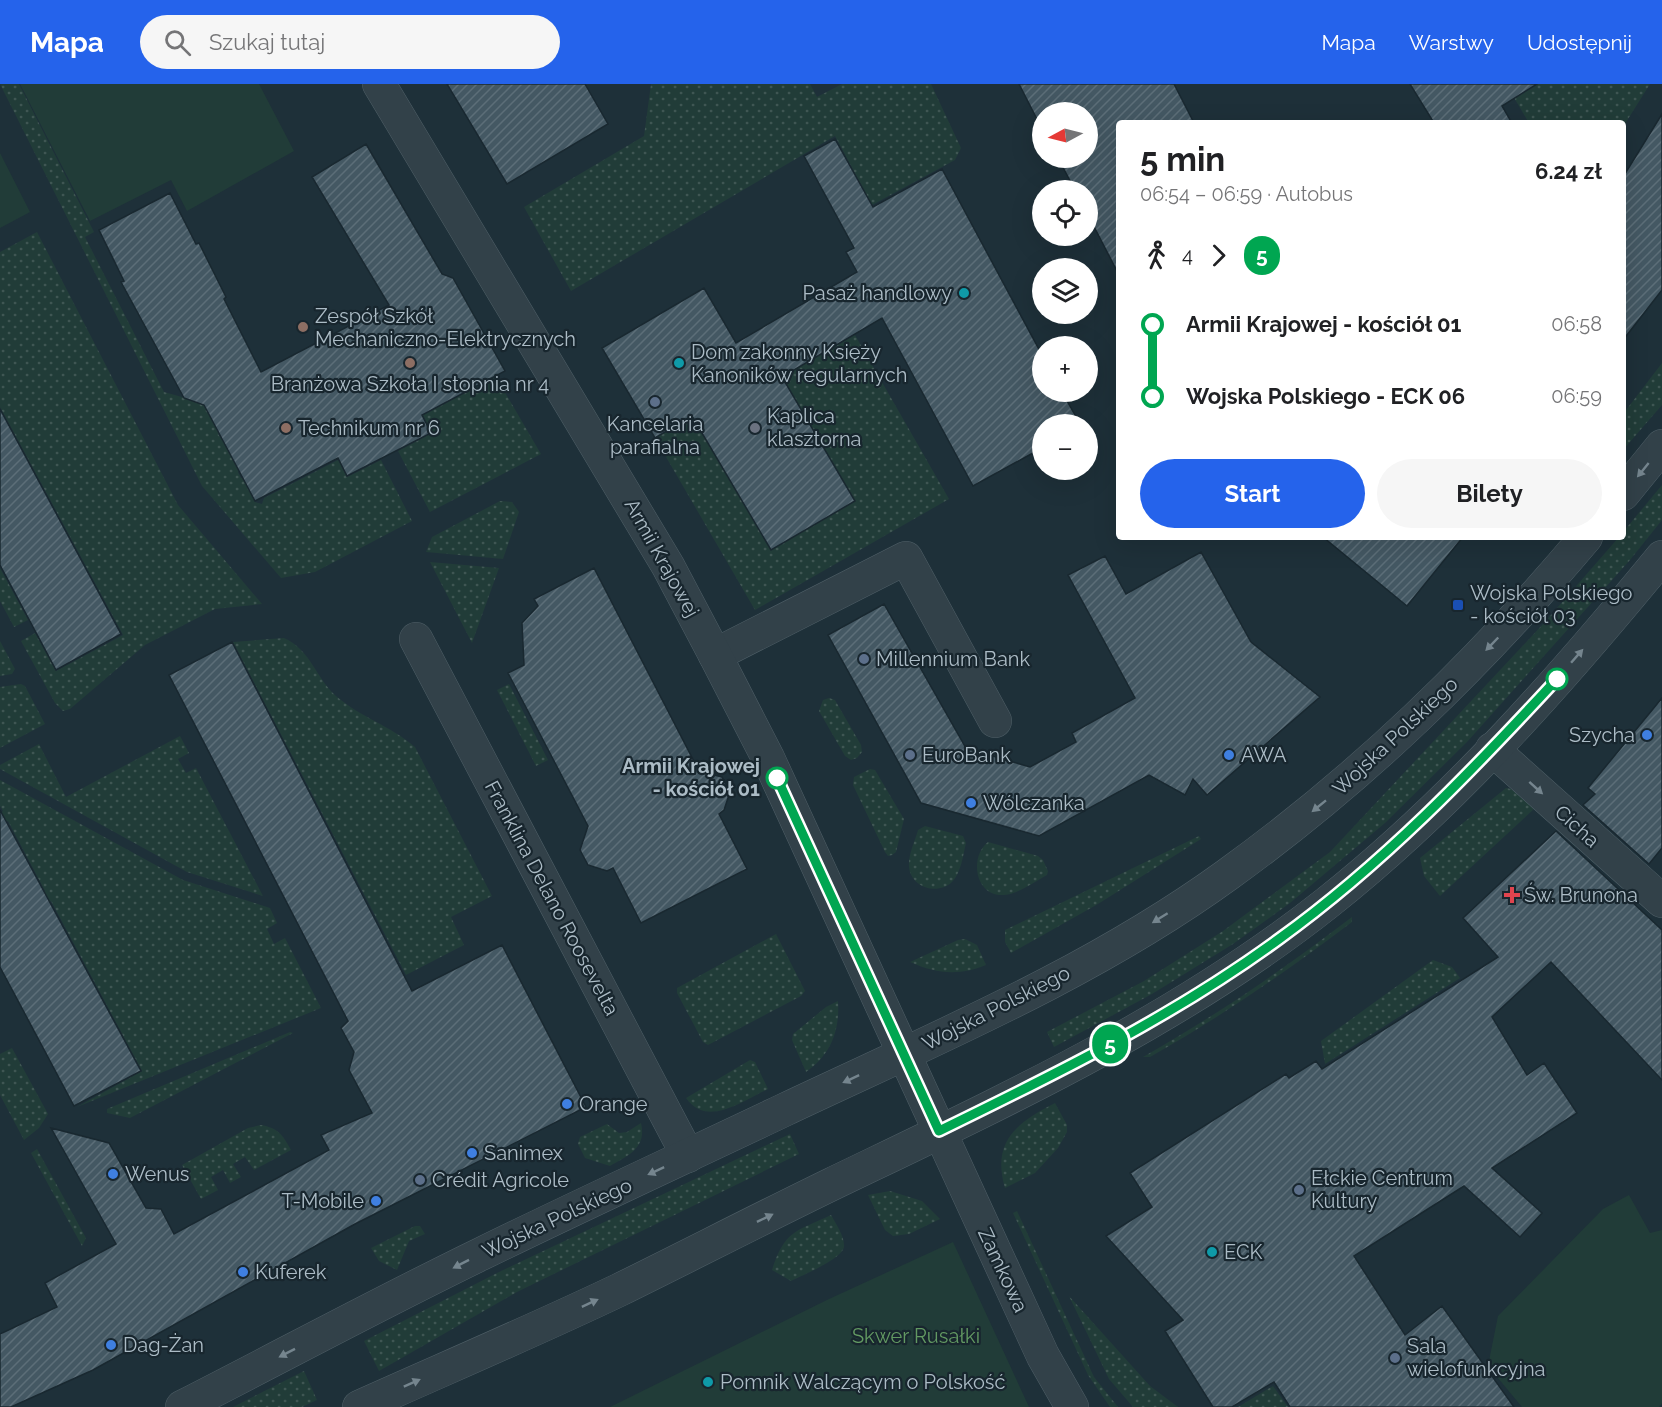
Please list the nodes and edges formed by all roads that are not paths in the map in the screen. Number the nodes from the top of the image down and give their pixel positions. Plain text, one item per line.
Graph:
1 (379, 84) edge
2 (1662, 446) edge
3 (1626, 490) edge
4 (1583, 540) edge
5 (1662, 557) edge
6 (416, 639) dead end
7 (715, 655) junction
8 (995, 721) dead end
9 (1492, 749) junction
10 (1662, 902) edge
11 (904, 1054) junction
12 (939, 1131) junction
13 (688, 1156) junction
14 (182, 1407) edge
15 (359, 1407) edge
16 (1072, 1407) edge

1 - 7 street, Armii Krajowej
2 -> 3 street
4 -> 11 street, Wojska Polskiego
9 -> 5 street
6 - 13 street, Franklina Delano Roosevelta
7 - 8 street
7 - 11 street, Armii Krajowej
9 -> 10 street, Cicha
9 - 12 street
11 - 12 street, Zamkowa
11 -> 13 street, Wojska Polskiego
15 -> 12 street
12 - 16 street, Zamkowa
13 -> 14 street, Wojska Polskiego

